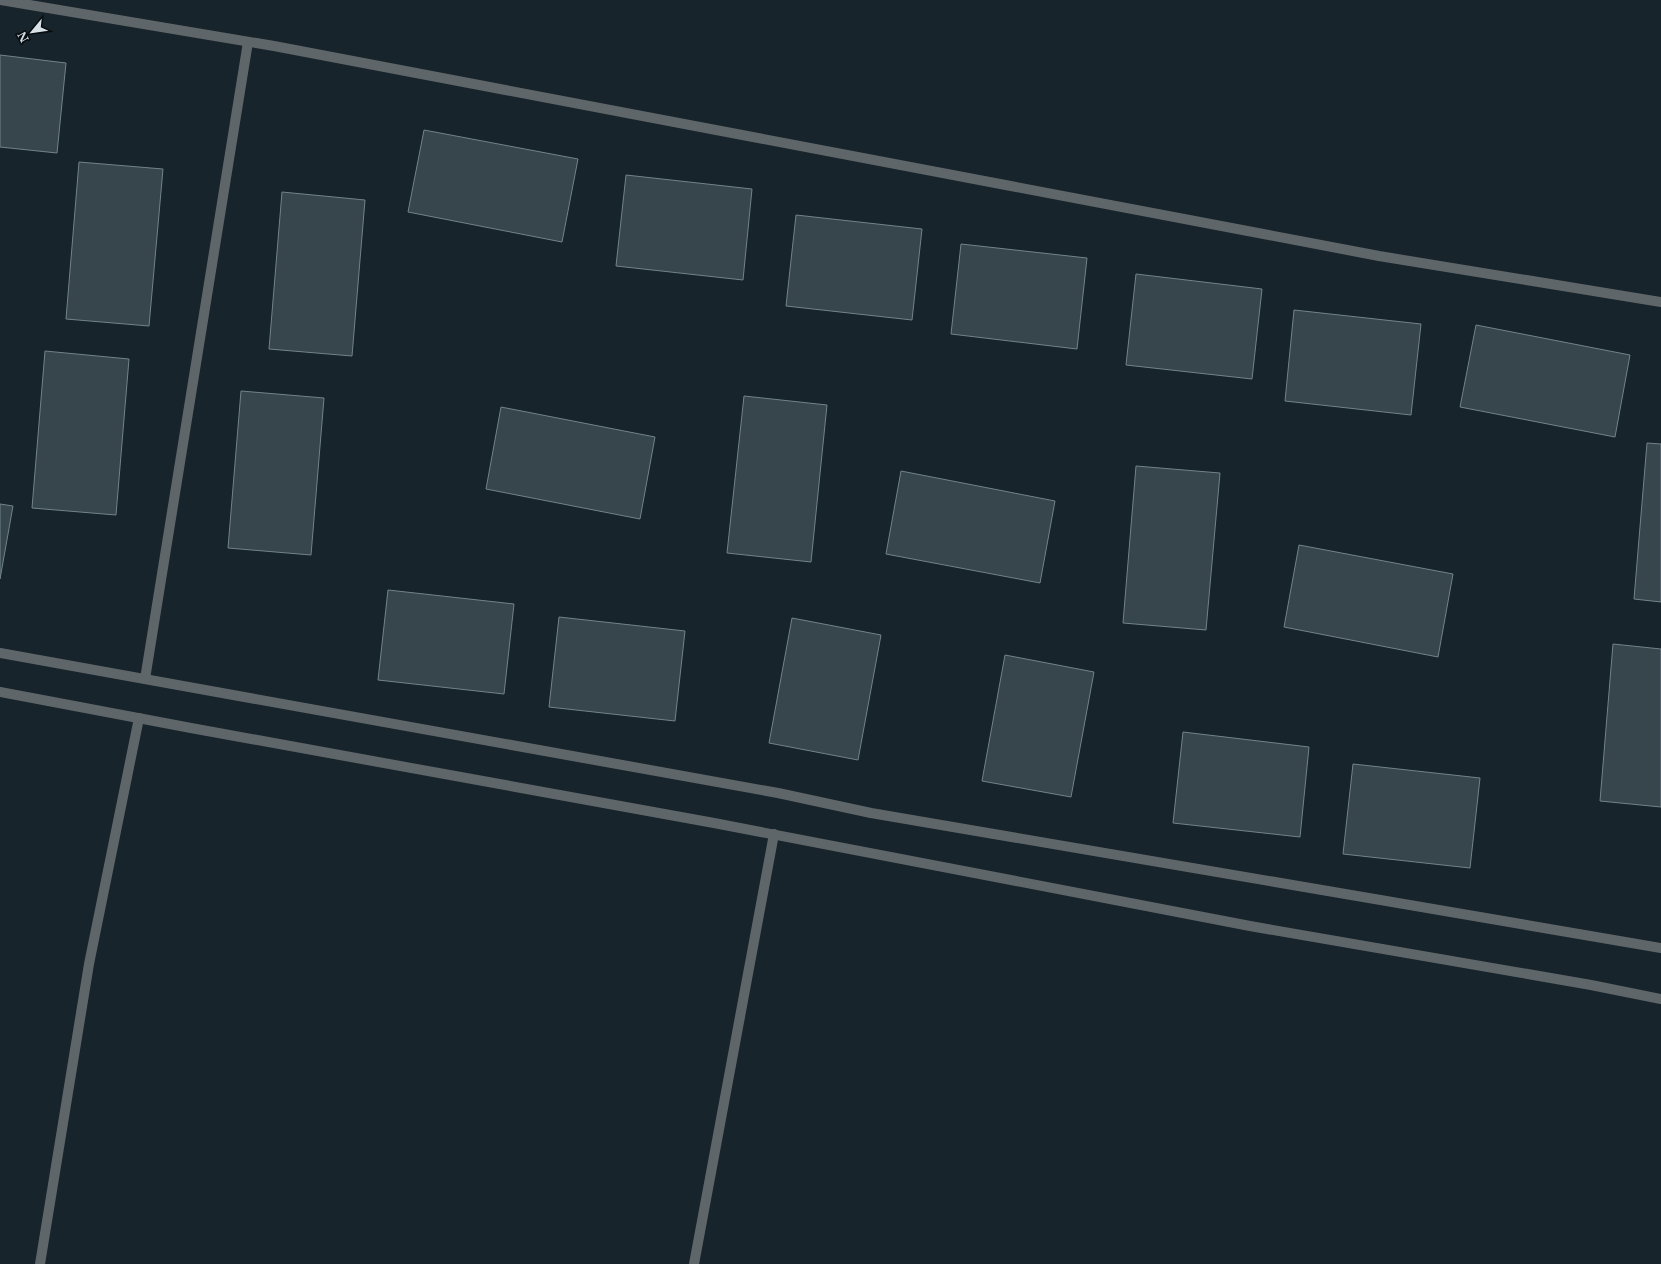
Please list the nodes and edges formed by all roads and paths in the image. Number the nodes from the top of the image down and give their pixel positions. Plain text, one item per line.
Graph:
1 (0, 0) edge
2 (248, 42) junction
3 (1661, 302) edge
4 (0, 653) edge
5 (145, 679) junction
6 (0, 692) edge
7 (140, 718) junction
8 (774, 834) junction
9 (1661, 948) edge
10 (1661, 999) edge
11 (40, 1264) edge
12 (694, 1264) edge

1 - 2 street
2 - 3 street
2 - 5 street
4 - 5 street
5 - 9 street
6 - 7 street
7 - 8 street
7 - 11 street
8 - 10 street
8 - 12 street

